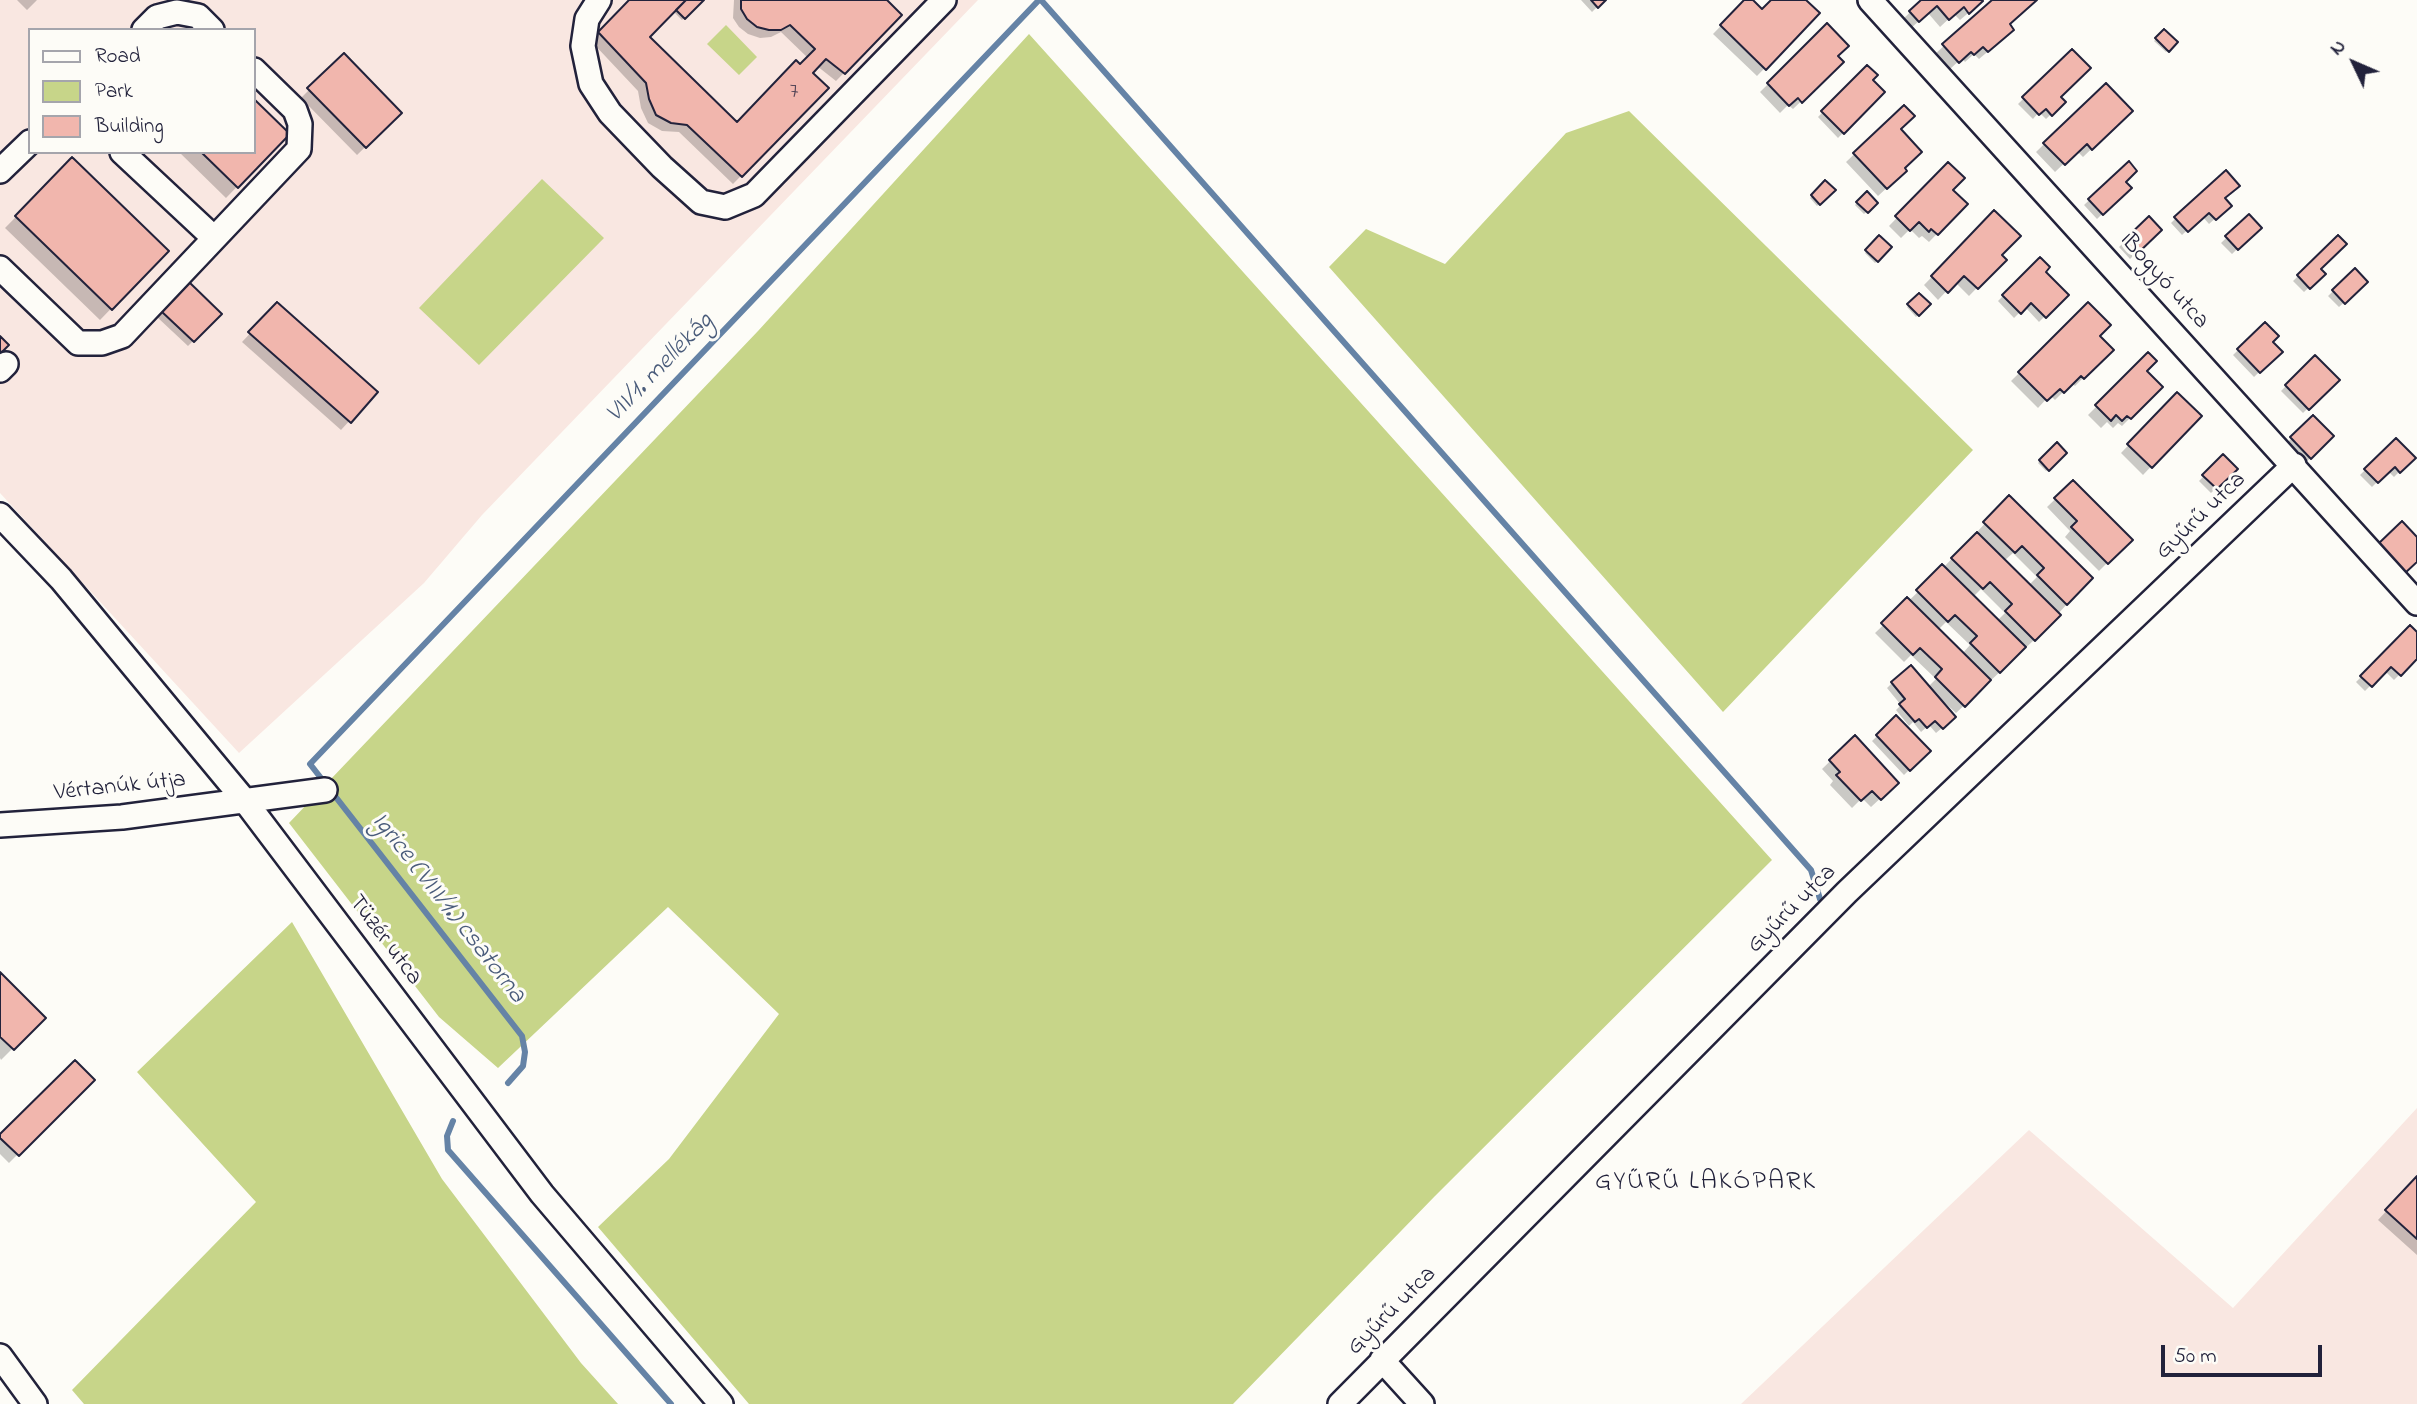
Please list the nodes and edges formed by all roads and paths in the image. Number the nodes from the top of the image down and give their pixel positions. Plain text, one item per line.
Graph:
1 (599, 0) edge
2 (944, 0) edge
3 (1870, 0) edge
4 (146, 28) edge
5 (210, 28) edge
6 (256, 72) edge
7 (28, 144) edge
8 (124, 154) edge
9 (0, 171) edge
10 (214, 238) junction
11 (0, 268) edge
12 (2294, 465) junction
13 (0, 515) edge
14 (2417, 603) edge
15 (325, 790) dead end
16 (246, 801) junction
17 (0, 825) edge
18 (0, 1356) edge
19 (1381, 1360) junction
20 (36, 1404) edge
21 (720, 1404) edge
22 (1340, 1404) edge
23 (1422, 1404) edge

1 - 2 street
3 - 12 street, Bogyó utca
4 - 5 street
6 - 10 street
7 - 9 street
8 - 10 street
10 - 11 street
12 - 14 street, Bogyó utca
12 - 19 street, Gyűrű utca
13 - 16 street, Tüzér utca
15 - 16 street, Vértanúk útja
16 - 17 street, Vértanúk útja
16 - 21 street, Tüzér utca
18 - 20 street
19 - 22 street, Gyűrű utca
19 - 23 street

